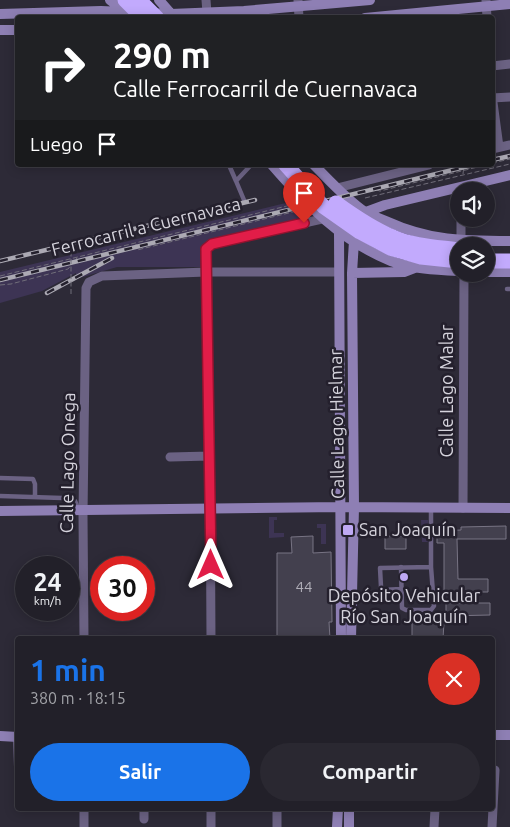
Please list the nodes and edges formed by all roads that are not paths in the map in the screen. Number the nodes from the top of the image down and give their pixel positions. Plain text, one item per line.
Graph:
1 (110, 0) edge
2 (139, 0) edge
3 (159, 0) edge
4 (206, 0) edge
5 (370, 0) edge
6 (298, 3) edge
7 (486, 3) edge
8 (510, 4) edge
9 (101, 5) edge
10 (128, 10) edge
11 (207, 13) junction
12 (0, 14) edge
13 (161, 15) edge
14 (166, 15) edge
15 (167, 15) edge
16 (181, 15) edge
17 (389, 15) edge
18 (0, 30) edge
19 (15, 30) edge
20 (510, 64) edge
21 (495, 66) edge
22 (495, 97) edge
23 (510, 97) edge
24 (495, 131) edge
25 (510, 145) edge
26 (496, 148) edge
27 (230, 167) edge
28 (249, 167) edge
29 (274, 167) edge
30 (288, 167) edge
31 (301, 167) edge
32 (316, 167) edge
33 (421, 167) edge
34 (510, 175) edge
35 (236, 181) junction
36 (473, 182) edge
37 (450, 187) edge
38 (336, 188) junction
39 (244, 200) dead end
40 (366, 212) junction
41 (322, 218) junction
42 (339, 232) junction
43 (423, 235) junction
44 (354, 241) junction
45 (510, 241) edge
46 (495, 242) edge
47 (450, 243) edge
48 (450, 246) edge
49 (495, 251) edge
50 (510, 251) edge
51 (450, 260) edge
52 (495, 261) edge
53 (510, 261) edge
54 (417, 268) junction
55 (450, 270) edge
56 (206, 272) junction
57 (338, 272) junction
58 (495, 272) edge
59 (510, 272) edge
60 (352, 273) junction
61 (464, 282) edge
62 (210, 456) junction
63 (170, 457) dead end
64 (0, 478) edge
65 (0, 496) edge
66 (35, 497) junction
67 (340, 507) junction
68 (354, 507) junction
69 (431, 508) junction
70 (463, 508) junction
71 (510, 508) edge
72 (0, 510) edge
73 (81, 510) junction
74 (211, 510) junction
75 (431, 567) junction
76 (401, 568) junction
77 (401, 589) junction
78 (84, 636) edge
79 (210, 636) edge
80 (341, 636) edge
81 (351, 636) edge
82 (495, 734) edge
83 (510, 734) edge
84 (0, 736) edge
85 (15, 736) edge
86 (496, 770) dead end
87 (495, 784) edge
88 (84, 811) edge
89 (144, 811) edge
90 (210, 811) edge
91 (277, 811) edge
92 (338, 811) edge
93 (350, 811) edge
94 (435, 811) edge
95 (493, 811) edge
96 (144, 819) dead end
97 (84, 827) edge
98 (211, 827) edge
99 (277, 827) edge
100 (337, 827) edge
101 (349, 827) edge
102 (434, 827) edge
103 (492, 827) edge

1 - 10 street
2 - 14 highway, bridge
3 - 15 street
4 - 11 street
5 - 6 street
6 - 11 street
7 - 8 street
7 - 17 street
9 - 10 street
9 - 12 street
10 - 13 street
11 - 16 street
18 - 19 street
20 - 21 street
22 - 23 street
24 - 26 street
25 - 26 street
27 - 35 lane
28 - 35 lane
29 - 41 street
30 - 51 highway, bridge
31 - 48 highway, bridge
32 - 38 street
33 - 38 street
34 - 36 street
35 - 39 lane
37 - 40 street
38 - 40 street
40 - 43 street
40 - 44 street, Calle Lago Hielmar
41 - 42 street
41 - 56 street
42 - 44 street
42 - 57 street, Calle Lago Hielmar
43 - 47 street
43 - 54 street
44 - 54 street
44 - 60 street, Calle Lago Hielmar
45 - 46 street
49 - 50 highway
52 - 53 highway
54 - 55 street
54 - 60 street
56 - 57 street
56 - 62 street
56 - 73 street, Calle Lago Onega
57 - 67 street, Calle Lago Hielmar
58 - 59 street
60 - 68 street, Calle Lago Hielmar
61 - 70 street, Calle Lago Malar
62 - 63 street
62 - 74 street
64 - 66 lane
65 - 66 lane
66 - 73 lane
67 - 68 street
67 - 74 street
67 - 80 street, Calle Lago Hielmar
68 - 69 street
68 - 81 street, Calle Lago Hielmar
69 - 70 street
69 - 75 lane
70 - 71 street
72 - 73 street
73 - 74 street
73 - 78 street, Calle Lago Onega
74 - 79 street
75 - 76 lane
75 - 77 lane
76 - 77 lane
76 - 77 lane
82 - 83 street
84 - 85 street
86 - 87 street
88 - 97 street
89 - 96 street
90 - 98 street
91 - 99 street
92 - 100 street
93 - 101 street
94 - 102 street
95 - 103 street

